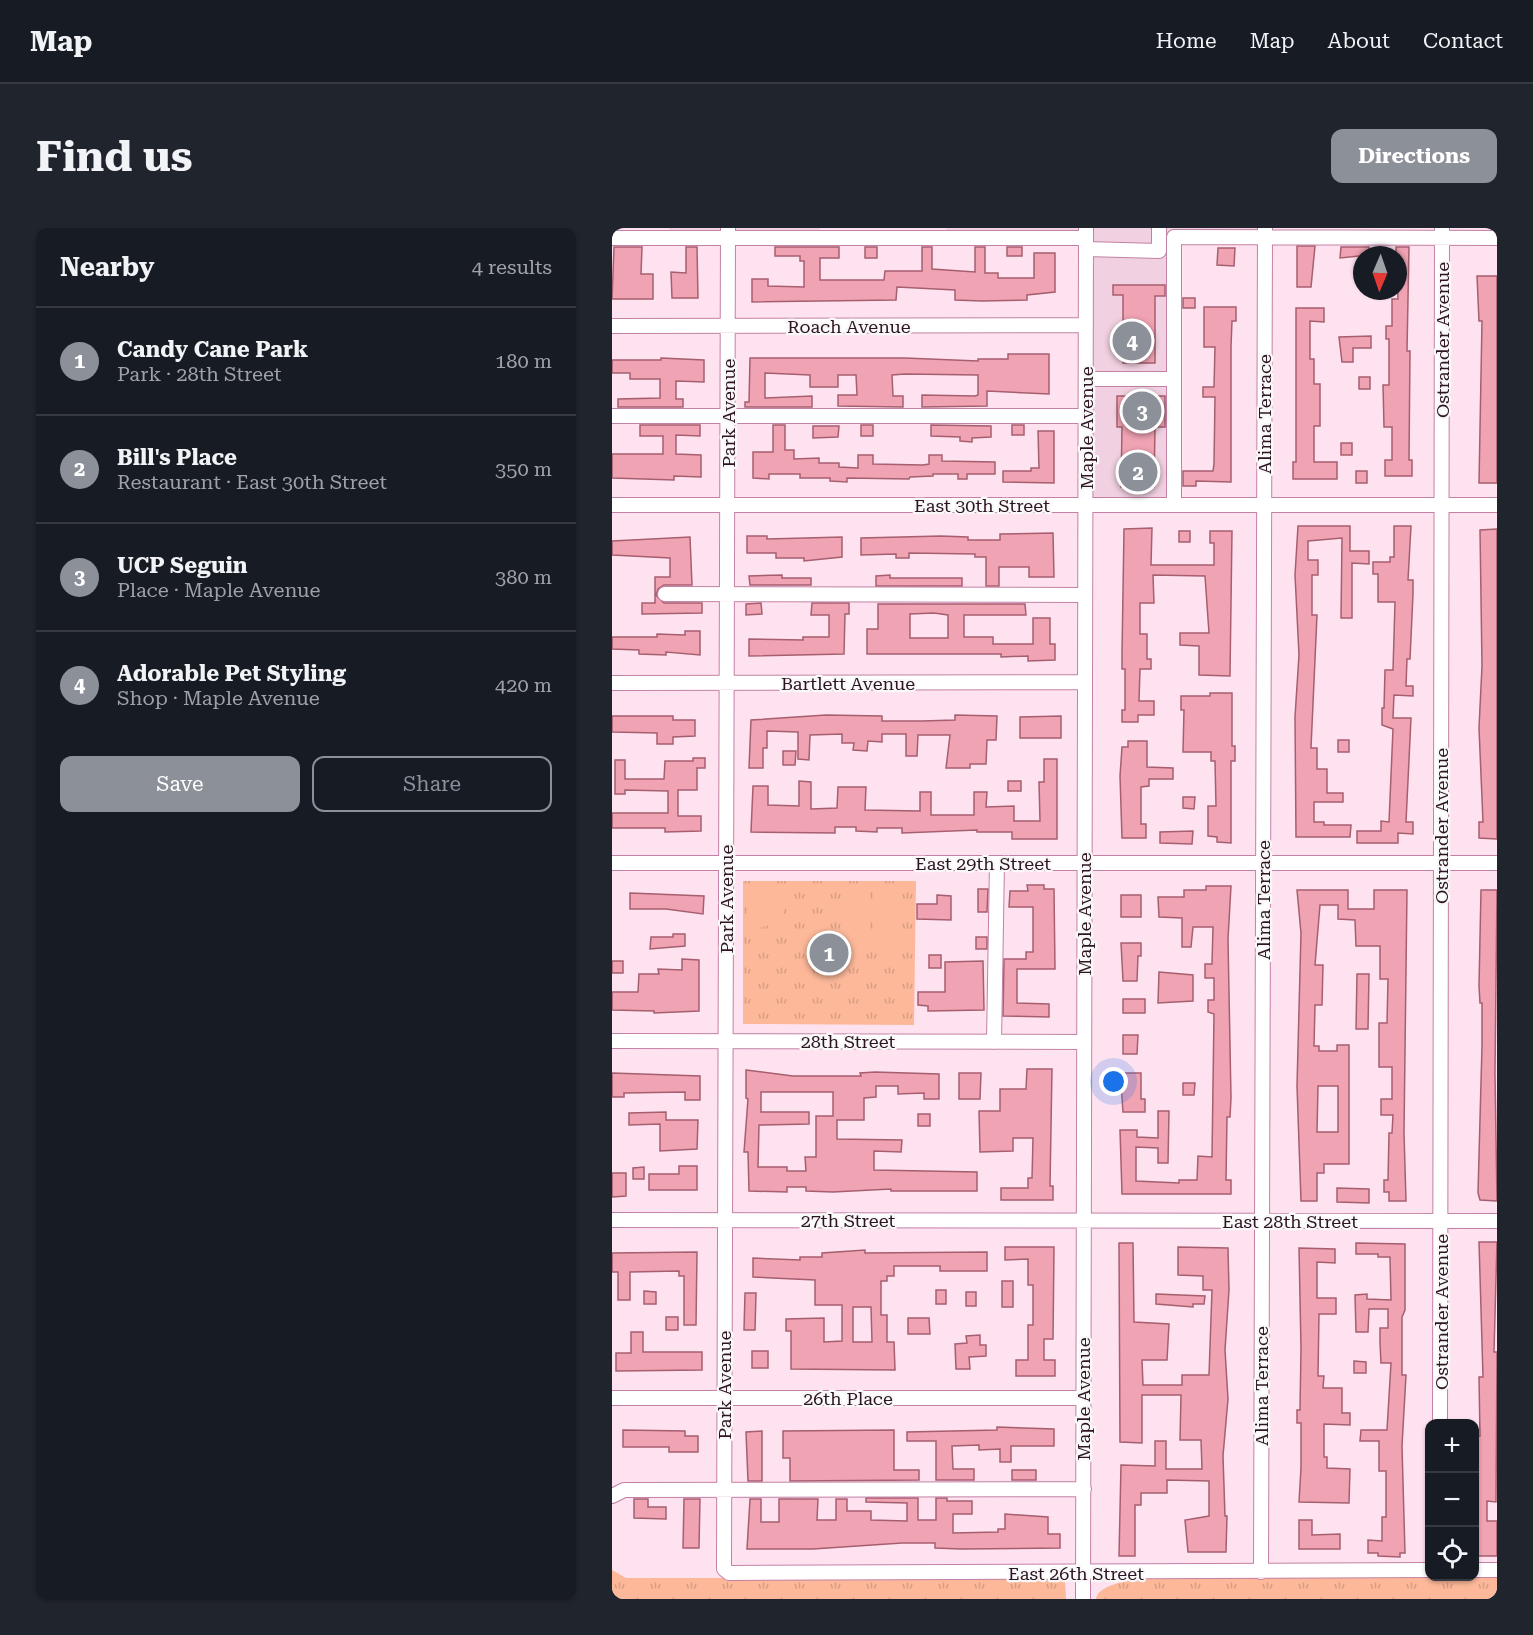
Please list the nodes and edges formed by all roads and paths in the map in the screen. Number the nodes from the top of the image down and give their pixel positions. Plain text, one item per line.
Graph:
1 (1159, 228) edge
2 (728, 233) edge
3 (1265, 233) edge
4 (1442, 233) edge
5 (612, 238) edge
6 (1086, 238) edge
7 (1497, 238) edge
8 (1086, 325) junction
9 (612, 326) edge
10 (729, 327) junction
11 (1086, 379) junction
12 (1174, 379) junction
13 (612, 416) edge
14 (728, 416) junction
15 (1086, 416) junction
16 (612, 505) edge
17 (728, 505) junction
18 (1085, 505) junction
19 (1174, 505) junction
20 (1264, 505) junction
21 (1442, 505) junction
22 (1497, 505) edge
23 (665, 594) dead end
24 (728, 595) junction
25 (1085, 595) junction
26 (1085, 682) junction
27 (612, 683) edge
28 (727, 683) junction
29 (612, 863) edge
30 (997, 863) junction
31 (1263, 863) junction
32 (1441, 863) junction
33 (1497, 863) edge
34 (726, 864) junction
35 (1084, 864) junction
36 (612, 1041) edge
37 (725, 1041) junction
38 (994, 1042) junction
39 (1084, 1042) junction
40 (612, 1220) edge
41 (725, 1220) junction
42 (1083, 1221) junction
43 (1262, 1221) junction
44 (1497, 1221) edge
45 (1441, 1222) junction
46 (612, 1398) edge
47 (724, 1398) junction
48 (1083, 1398) junction
49 (1440, 1419) edge
50 (723, 1490) junction
51 (1084, 1490) junction
52 (612, 1496) edge
53 (723, 1569) joint
54 (1425, 1570) edge
55 (1479, 1570) edge
56 (1497, 1570) edge
57 (1261, 1572) junction
58 (1083, 1573) junction
59 (1083, 1599) edge

1 - 6 street
2 - 5 street
2 - 6 street
2 - 10 street, Park Avenue
3 - 4 street
3 - 12 street
3 - 20 street, Alima Terrace
4 - 7 street
4 - 21 street, Ostrander Avenue
6 - 8 street, Maple Avenue
8 - 10 street, Roach Avenue
8 - 11 street, Maple Avenue
9 - 10 street, Roach Avenue
10 - 14 street, Park Avenue
11 - 12 street
11 - 15 street, Maple Avenue
12 - 19 street
13 - 14 street
14 - 15 street
14 - 17 street, Park Avenue
15 - 18 street, Maple Avenue
16 - 17 street, East 30th Street
17 - 18 street, East 30th Street
17 - 24 street, Park Avenue
18 - 19 street, East 30th Street
18 - 25 street, Maple Avenue
19 - 20 street, East 30th Street
20 - 21 street, East 30th Street
20 - 31 street, Alima Terrace
21 - 22 street, East 30th Street
21 - 32 street, Ostrander Avenue
23 - 24 street
24 - 25 street
24 - 28 street, Park Avenue
25 - 26 street, Maple Avenue
26 - 28 street, Bartlett Avenue
26 - 35 street, Maple Avenue
27 - 28 street, Bartlett Avenue
28 - 34 street, Park Avenue
29 - 34 street, East 29th Street
30 - 34 street, East 29th Street
30 - 35 street, East 29th Street
30 - 38 street
31 - 32 street, East 29th Street
31 - 35 street, East 29th Street
31 - 43 street, Alima Terrace
32 - 33 street, East 29th Street
32 - 45 street, Ostrander Avenue
34 - 37 street, Park Avenue
35 - 39 street, Maple Avenue
36 - 37 street, 28th Street
37 - 38 street, 28th Street
37 - 41 street, Park Avenue
38 - 39 street, 28th Street
39 - 42 street, Maple Avenue
40 - 41 street, 27th Street
41 - 42 street, 27th Street
41 - 47 street, Park Avenue
42 - 43 street, East 28th Street
42 - 48 street, Maple Avenue
43 - 45 street, East 28th Street
43 - 57 street, Alima Terrace
44 - 45 street, East 28th Street
45 - 49 street, Ostrander Avenue
46 - 47 street, 26th Place
47 - 48 street, 26th Place
47 - 50 street, Park Avenue
48 - 51 street, Maple Avenue
50 - 51 street
50 - 52 street
50 - 53 street, Park Avenue
51 - 58 street, Maple Avenue
53 - 58 street, East 26th Street
54 - 57 street, East 26th Street
55 - 56 street
57 - 58 street, East 26th Street
58 - 59 street, Maple Avenue

